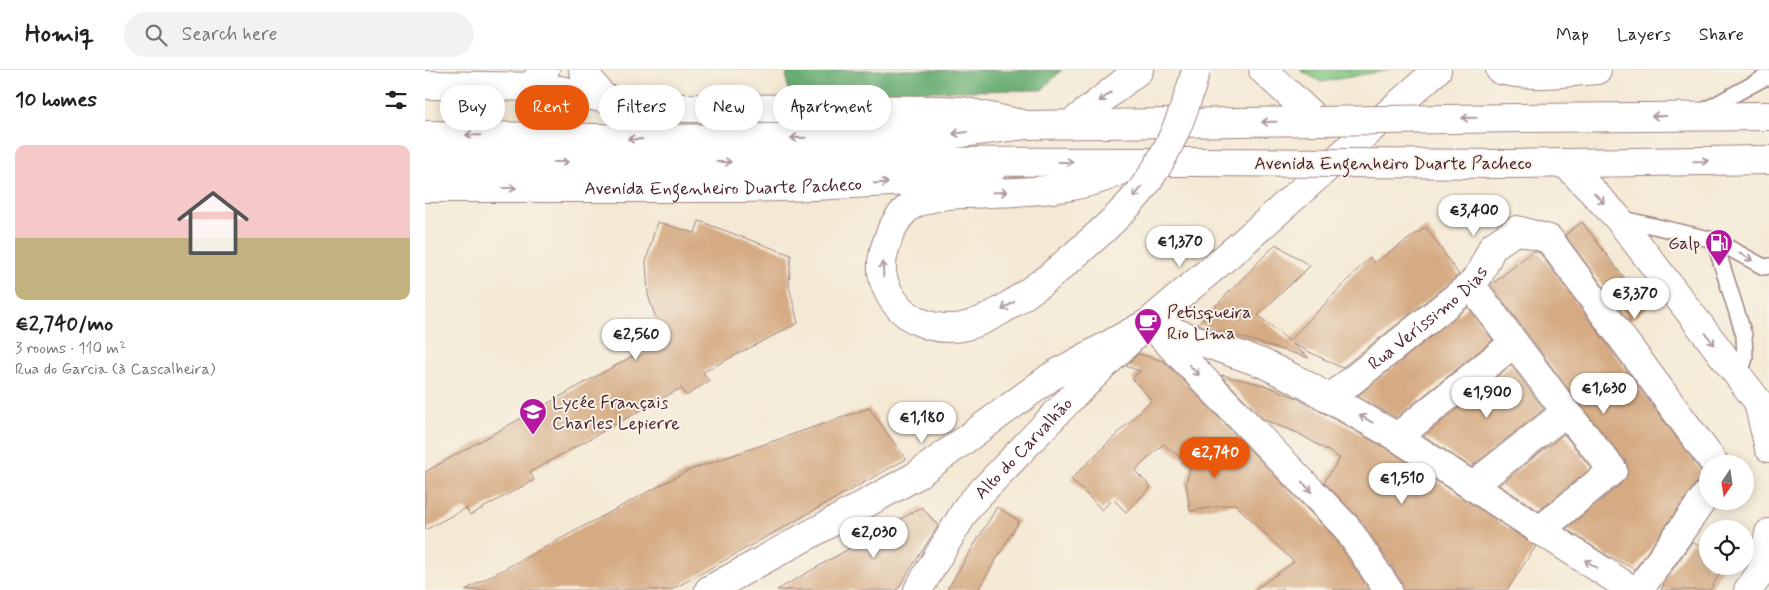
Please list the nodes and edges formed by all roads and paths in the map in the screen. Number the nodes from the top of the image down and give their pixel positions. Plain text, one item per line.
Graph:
1 (583, 70) edge
2 (1139, 70) edge
3 (1196, 70) edge
4 (1263, 70) edge
5 (1437, 70) edge
6 (1501, 70) edge
7 (1597, 70) edge
8 (524, 78) edge
9 (1769, 78) edge
10 (425, 85) edge
11 (599, 92) edge
12 (599, 97) edge
13 (685, 108) edge
14 (1695, 116) junction
15 (1769, 116) edge
16 (1318, 121) junction
17 (1071, 124) junction
18 (1026, 125) junction
19 (425, 135) edge
20 (1769, 160) edge
21 (425, 161) edge
22 (1017, 162) junction
23 (1135, 163) junction
24 (1565, 163) junction
25 (425, 188) edge
26 (1617, 217) junction
27 (1714, 240) junction
28 (1769, 266) edge
29 (1471, 285) junction
30 (1148, 323) junction
31 (1514, 343) junction
32 (1739, 377) junction
33 (1329, 399) junction
34 (1766, 408) edge
35 (1566, 412) junction
36 (1397, 437) junction
37 (1769, 448) edge
38 (1708, 455) edge
39 (1472, 486) junction
40 (1699, 505) edge
41 (1539, 531) junction
42 (1769, 533) edge
43 (1759, 574) edge
44 (709, 590) edge
45 (918, 590) edge
46 (1388, 590) edge
47 (1632, 590) edge
48 (1639, 590) edge

1 - 11 main road
2 -> 17 main road
3 -> 23 main road, bridge
4 - 16 main road
5 - 30 main road
6 - 7 main road
8 - 10 main road
8 - 12 main road
9 - 14 lane
13 - 18 main road
14 - 15 main road
14 -> 16 main road, bridge
16 -> 17 main road
17 - 18 main road
18 -> 19 main road
24 -> 20 main road, Avenida Engenheiro Duarte Pacheco
21 -> 22 main road, Avenida Engenheiro Duarte Pacheco
22 -> 23 main road, Avenida Engenheiro Duarte Pacheco
25 -> 22 main road, Avenida Engenheiro Duarte Pacheco
23 - 24 main road, Avenida Engenheiro Duarte Pacheco, bridge
24 -> 26 main road
26 - 27 lane
26 -> 32 main road
27 -> 28 lane
27 - 32 lane
29 - 31 main road
29 - 33 main road, Rua Veríssimo Dias
29 - 38 main road, Rua Veríssimo Dias
30 - 33 main road
30 - 44 main road
30 - 45 main road, Alto do Carvalhão
30 -> 46 main road
31 - 35 main road
31 - 36 main road
32 - 34 main road
36 -> 33 main road
34 - 37 main road
35 - 39 main road
35 - 41 main road
36 - 39 main road
39 - 41 main road
40 - 48 main road
47 -> 41 main road
42 - 43 main road

